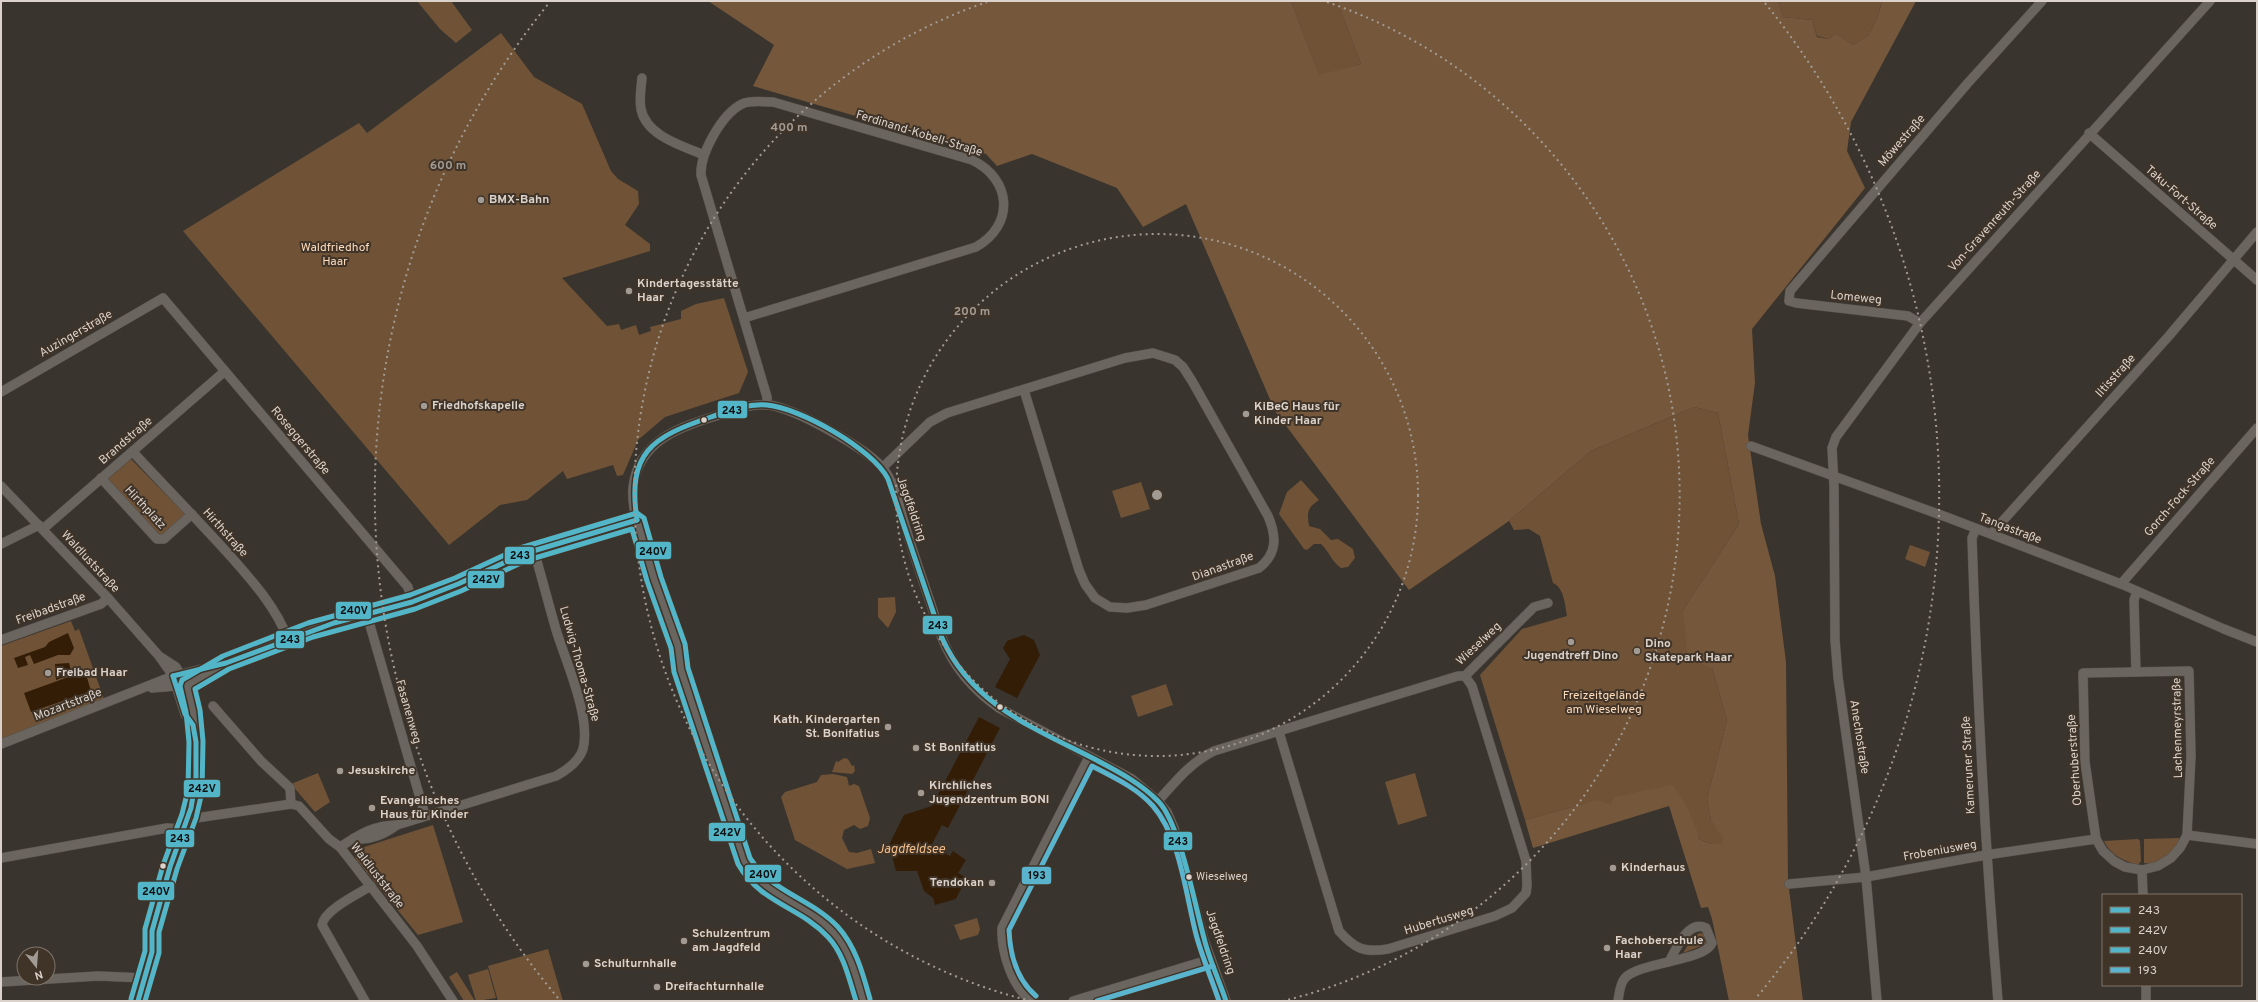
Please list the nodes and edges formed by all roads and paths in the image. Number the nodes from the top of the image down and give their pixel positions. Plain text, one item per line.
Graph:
1 (2042, 1) edge
2 (2210, 1) edge
3 (642, 78) dead end
4 (2089, 133) junction
5 (704, 155) junction
6 (2257, 232) edge
7 (2234, 260) junction
8 (2257, 280) edge
9 (163, 298) joint
10 (1789, 301) joint
11 (744, 318) junction
12 (1920, 323) junction
13 (225, 371) junction
14 (1024, 390) junction
15 (1, 392) edge
16 (767, 405) junction
17 (2257, 428) edge
18 (1751, 446) dead end
19 (133, 452) junction
20 (882, 468) junction
21 (1833, 475) junction
22 (101, 478) junction
23 (1, 486) edge
24 (192, 514) junction
25 (637, 520) junction
26 (41, 527) junction
27 (1976, 529) junction
28 (1991, 534) junction
29 (1, 544) edge
30 (534, 551) junction
31 (2121, 584) junction
32 (2136, 591) junction
33 (108, 598) junction
34 (412, 602) junction
35 (1548, 603) dead end
36 (367, 615) junction
37 (288, 639) junction
38 (1, 640) edge
39 (2257, 642) edge
40 (2136, 672) junction
41 (1465, 676) junction
42 (180, 681) junction
43 (213, 706) dead end
44 (1279, 732) junction
45 (1, 744) edge
46 (1089, 756) junction
47 (1158, 801) junction
48 (292, 804) junction
49 (425, 815) junction
50 (188, 816) junction
51 (182, 829) junction
52 (2187, 835) junction
53 (2096, 840) junction
54 (2257, 844) edge
55 (340, 847) junction
56 (1986, 855) junction
57 (1, 858) edge
58 (2142, 870) junction
59 (1866, 877) junction
60 (1789, 884) dead end
61 (371, 886) junction
62 (2143, 894) edge
63 (1211, 959) junction
64 (1669, 962) junction
65 (145, 978) junction
66 (1, 982) edge
67 (2146, 986) edge
68 (138, 1001) edge
69 (365, 1001) edge
70 (453, 1001) edge
71 (863, 1001) edge
72 (1032, 1001) edge
73 (1073, 1001) edge
74 (1226, 1001) edge
75 (1618, 1001) edge
76 (1877, 1001) edge
77 (1998, 1001) edge
78 (2146, 1001) edge

1 - 10 street, Möwestraße
2 - 4 street, Von-Gravenreuth-Straße
3 - 5 street
4 - 7 street, Taku-Fort-Straße
4 - 12 street, Von-Gravenreuth-Straße
5 - 11 street, Ferdinand-Kobell-Straße
5 - 11 street, Ferdinand-Kobell-Straße
6 - 7 street, Iltisstraße
7 - 8 street, Taku-Fort-Straße
7 - 28 street, Iltisstraße
9 - 13 street, Roseggerstraße
9 - 15 street, Auzingerstraße
10 - 12 street, Lomeweg
11 - 16 street, Ferdinand-Kobell-Straße
12 - 21 street, Von-Gravenreuth-Straße
13 - 19 street, Brandstraße
13 - 34 street, Roseggerstraße
14 - 14 street, Dianastraße
14 - 20 street, Dianastraße
16 - 20 street, Jagdfeldring
16 - 25 street, Jagdfeldring
17 - 31 street, Gorch-Fock-Straße
18 - 21 street, Tangastraße
19 - 22 street, Brandstraße
19 - 24 street, Hirthstraße
20 - 46 street, Jagdfeldring
21 - 27 street, Tangastraße
21 - 59 street, Anechostraße
22 - 24 street, Hirthplatz
22 - 26 street, Brandstraße
23 - 26 street, Waldluststraße
24 - 37 street, Hirthstraße
25 - 30 street, Mozartstraße
25 - 71 street, Jagdfeldring
26 - 29 street, Brandstraße
26 - 33 street, Waldluststraße
27 - 28 street, Tangastraße
27 - 56 street, Kameruner Straße
28 - 31 street, Tangastraße
30 - 34 street, Mozartstraße
30 - 49 street, Ludwig-Thoma-Straße
31 - 32 street, Tangastraße
32 - 39 street, Tangastraße
32 - 40 street
33 - 38 street, Freibadstraße
33 - 42 street, Waldluststraße
34 - 36 street, Mozartstraße
35 - 41 street, Wieselweg
36 - 37 street, Mozartstraße
36 - 49 street, Fasanenweg
37 - 42 street, Mozartstraße
40 - 52 street, Lachenmeyrstraße
40 - 53 street, Oberhuberstraße
41 - 44 street, Wieselweg
41 - 44 street, Hubertusweg
42 - 45 street, Mozartstraße
42 - 50 street
43 - 48 street
44 - 47 street, Wieselweg
46 - 47 street, Jagdfeldring
46 - 72 street
47 - 63 street, Jagdfeldring
48 - 50 street
48 - 55 street, Waldluststraße
49 - 55 street, Ludwig-Thoma-Straße
50 - 51 street
51 - 57 street
51 - 65 street
52 - 54 street
52 - 58 street, Lachenmeyrstraße
53 - 56 street, Frobeniusweg
53 - 58 street, Oberhuberstraße
55 - 61 street, Waldluststraße
56 - 59 street, Frobeniusweg
56 - 77 street, Kameruner Straße
58 - 62 street
59 - 60 street, Frobeniusweg
59 - 76 street, Anechostraße
61 - 69 street
61 - 70 street, Waldluststraße
63 - 73 street
63 - 74 street, Jagdfeldring
64 - 64 street
64 - 75 street
65 - 66 street
65 - 68 street
67 - 78 street

